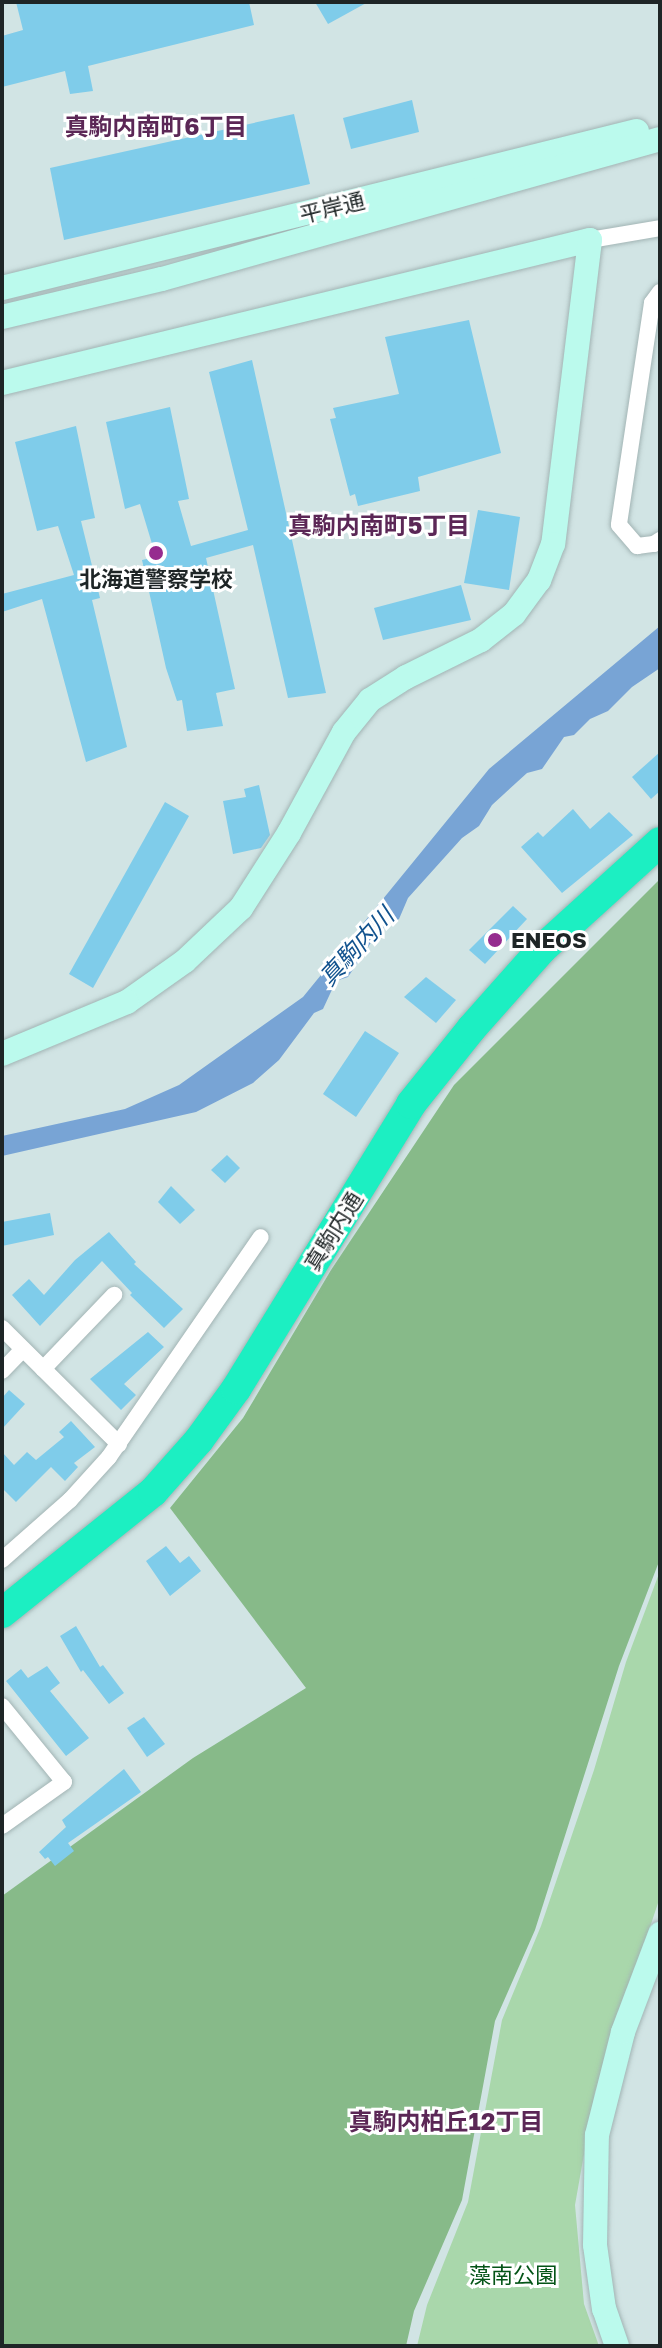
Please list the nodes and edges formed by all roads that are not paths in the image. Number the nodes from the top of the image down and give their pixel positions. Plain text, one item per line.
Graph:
1 (660, 122) edge
2 (660, 139) edge
3 (660, 151) edge
4 (561, 170) junction
5 (660, 228) edge
6 (590, 240) junction
7 (2, 288) edge
8 (660, 292) edge
9 (2, 317) edge
10 (2, 383) edge
11 (660, 540) edge
12 (660, 829) edge
13 (660, 842) edge
14 (660, 849) edge
15 (622, 875) junction
16 (2, 1054) edge
17 (261, 1237) dead end
18 (114, 1295) dead end
19 (2, 1328) edge
20 (23, 1349) junction
21 (43, 1369) junction
22 (2, 1371) edge
23 (119, 1444) junction
24 (2, 1560) edge
25 (2, 1613) edge
26 (2, 1706) edge
27 (2, 1826) edge
28 (660, 1934) edge
29 (617, 2346) edge

1 - 7 street, 平岸通
2 - 4 street, 平岸通
3 - 4 street, 平岸通
4 - 9 street, 平岸通
5 - 6 street
6 - 10 street
6 - 16 street
8 - 11 street
12 - 15 highway
13 - 15 highway, 真駒内通
14 - 15 highway
15 - 25 highway, 真駒内通
17 - 23 street
18 - 21 street
19 - 20 street
20 - 21 street
20 - 22 street
21 - 23 street
23 - 24 street
26 - 27 street
28 - 29 street

